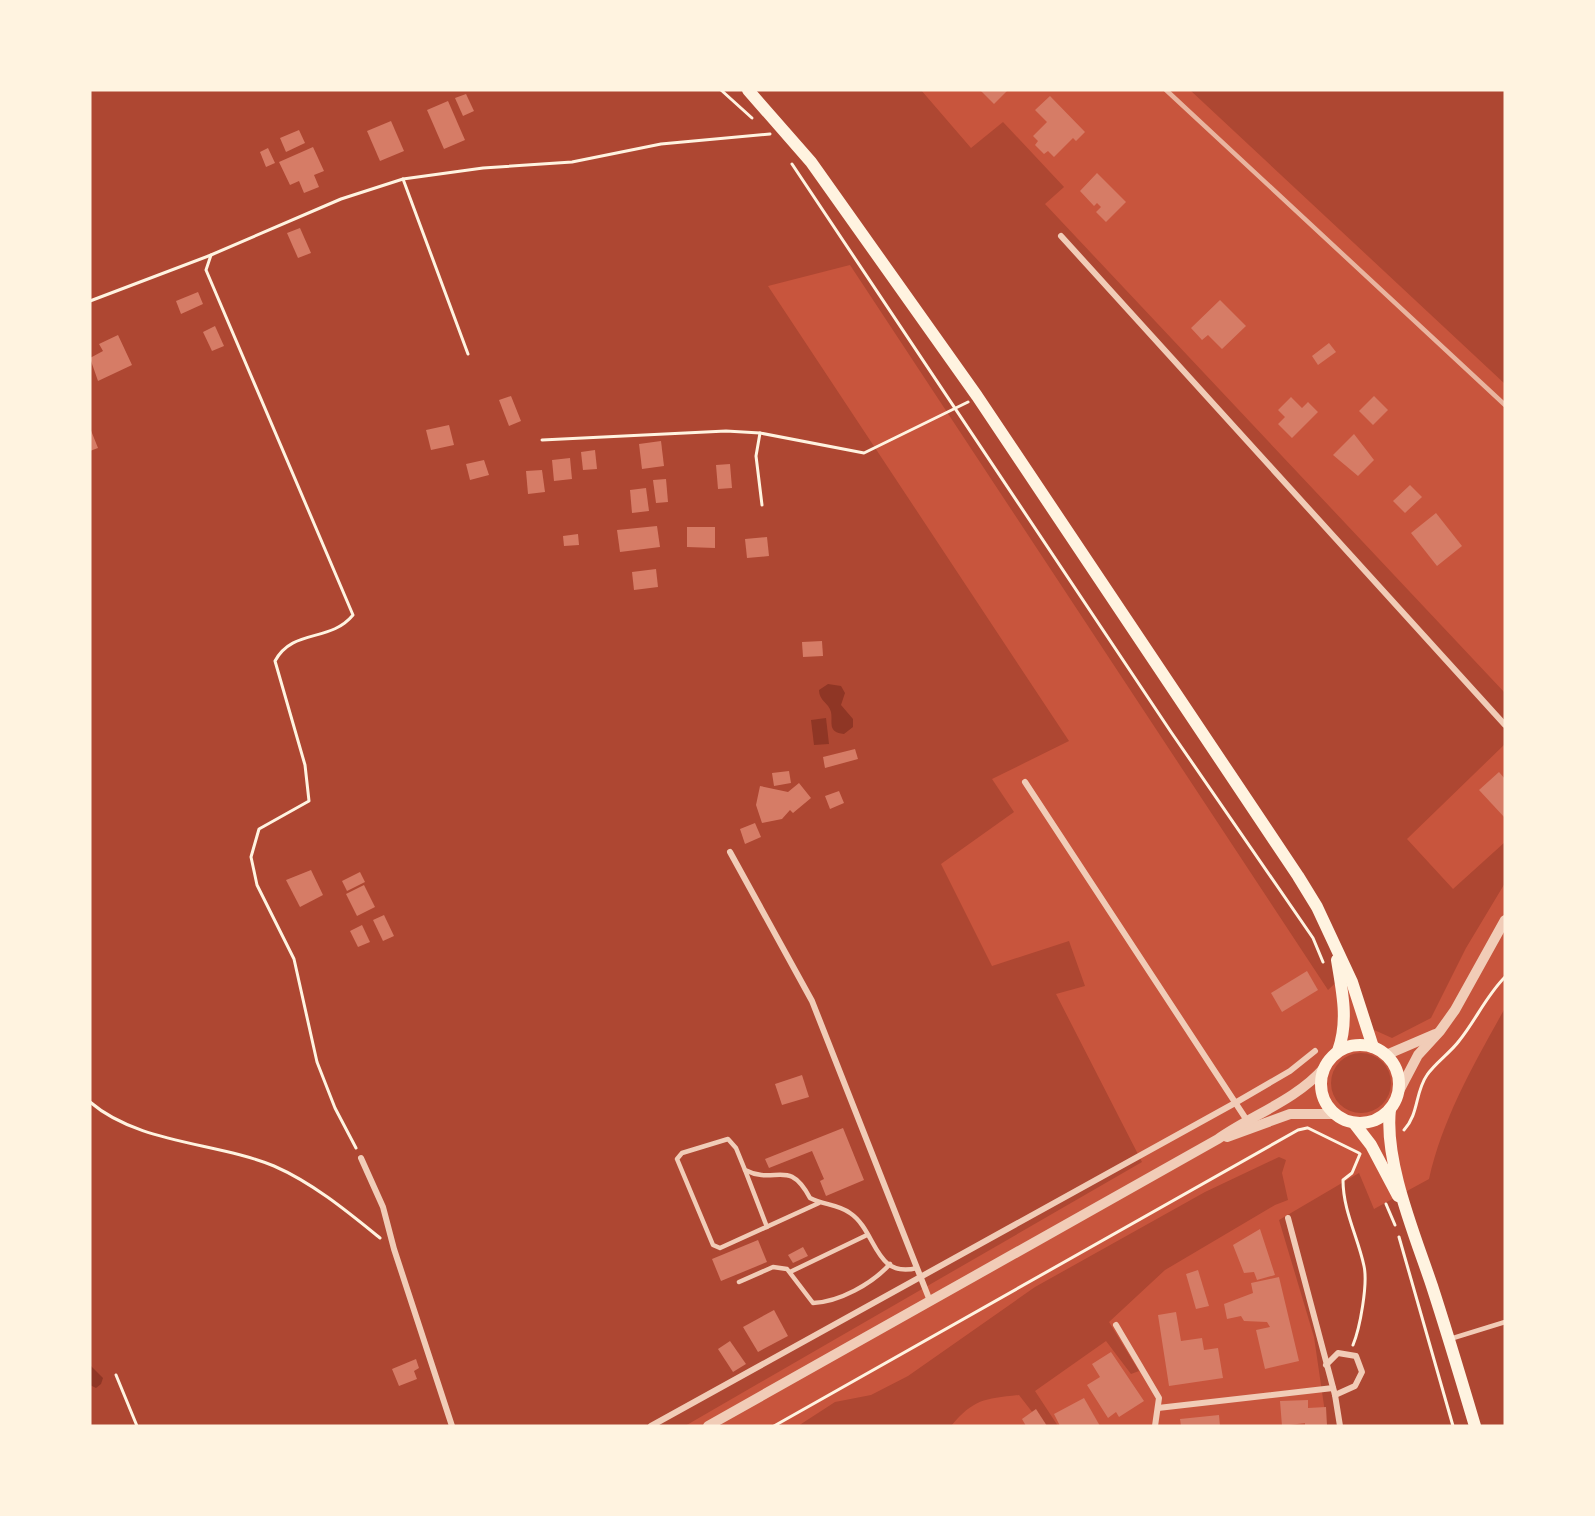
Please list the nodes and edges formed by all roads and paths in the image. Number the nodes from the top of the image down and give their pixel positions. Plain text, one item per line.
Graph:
1 (721, 90) edge
2 (748, 90) edge
3 (753, 119) dead end
4 (762, 126) dead end
5 (789, 133) junction
6 (770, 134) junction
7 (776, 142) dead end
8 (788, 158) dead end
9 (403, 179) junction
10 (1061, 236) dead end
11 (211, 255) junction
12 (90, 301) edge
13 (468, 354) dead end
14 (977, 396) junction
15 (957, 410) junction
16 (760, 433) junction
17 (542, 440) dead end
18 (762, 505) dead end
19 (1505, 725) edge
20 (1025, 782) dead end
21 (730, 852) dead end
22 (1505, 920) edge
23 (1335, 950) junction
24 (1325, 966) dead end
25 (1505, 977) edge
26 (1440, 1031) junction
27 (1373, 1047) junction
28 (1315, 1051) dead end
29 (1338, 1051) junction
30 (1386, 1055) junction
31 (1324, 1068) junction
32 (1397, 1095) junction
33 (90, 1102) edge
34 (1235, 1103) junction
35 (1390, 1109) junction
36 (1305, 1112) junction
37 (1335, 1114) junction
38 (1246, 1119) junction
39 (1354, 1122) junction
40 (1308, 1128) junction
41 (1388, 1138) junction
42 (1218, 1139) junction
43 (1371, 1145) junction
44 (1360, 1154) junction
45 (361, 1158) joint
46 (1366, 1163) dead end
47 (745, 1170) junction
48 (1381, 1194) dead end
49 (819, 1203) junction
50 (1408, 1215) junction
51 (1288, 1218) dead end
52 (767, 1227) junction
53 (867, 1235) junction
54 (394, 1249) junction
55 (890, 1264) junction
56 (918, 1268) junction
57 (789, 1272) junction
58 (921, 1276) junction
59 (739, 1281) dead end
60 (930, 1302) junction
61 (1505, 1322) edge
62 (1116, 1325) dead end
63 (1450, 1339) junction
64 (1347, 1352) junction
65 (1326, 1365) junction
66 (116, 1375) dead end
67 (1334, 1392) junction
68 (1158, 1408) junction
69 (1155, 1424) edge
70 (137, 1426) edge
71 (452, 1426) edge
72 (651, 1426) edge
73 (708, 1426) edge
74 (774, 1426) edge
75 (1148, 1426) edge
76 (1340, 1426) edge
77 (1453, 1426) edge
78 (1475, 1426) edge

1 - 3 path
2 - 5 main road
4 - 6 path
5 - 6 path
5 - 14 main road
6 - 7 path
6 - 9 path
8 - 15 path
9 - 11 path
9 - 13 path
10 - 19 street
11 - 12 path
11 - 45 path
14 - 15 path
14 - 23 main road
15 - 16 path
15 - 24 path
16 - 17 path
16 - 18 path
20 - 34 street
21 - 56 street
22 - 26 street
23 - 27 main road
23 - 29 main road
25 - 41 path
26 - 30 street
26 - 32 street
27 - 29 main road
27 - 30 main road
28 - 34 street
29 - 31 main road
30 - 32 main road
31 - 37 main road
31 - 38 street
32 - 35 main road
33 - 54 path
34 - 38 street
34 - 58 street
35 - 39 main road
35 - 41 main road
36 - 37 street
36 - 40 path
36 - 42 street
37 - 39 main road
38 - 42 street
39 - 43 main road
40 - 44 path
40 - 74 path
41 - 50 main road
42 - 60 street
43 - 44 path
43 - 50 main road
44 - 46 path
44 - 64 path
45 - 54 street
47 - 49 lane
47 - 52 lane
47 - 52 lane
48 - 77 path
49 - 52 lane
49 - 53 lane
50 - 63 main road
51 - 65 street
53 - 55 lane
53 - 57 lane
54 - 71 street
55 - 56 lane
55 - 57 lane
56 - 58 street
57 - 59 lane
58 - 60 street
58 - 72 street
60 - 73 street
61 - 63 lane
62 - 68 street
63 - 78 main road
64 - 65 street
64 - 67 street
65 - 67 street
66 - 70 path
67 - 68 street
67 - 76 street
68 - 69 street
69 - 75 street

